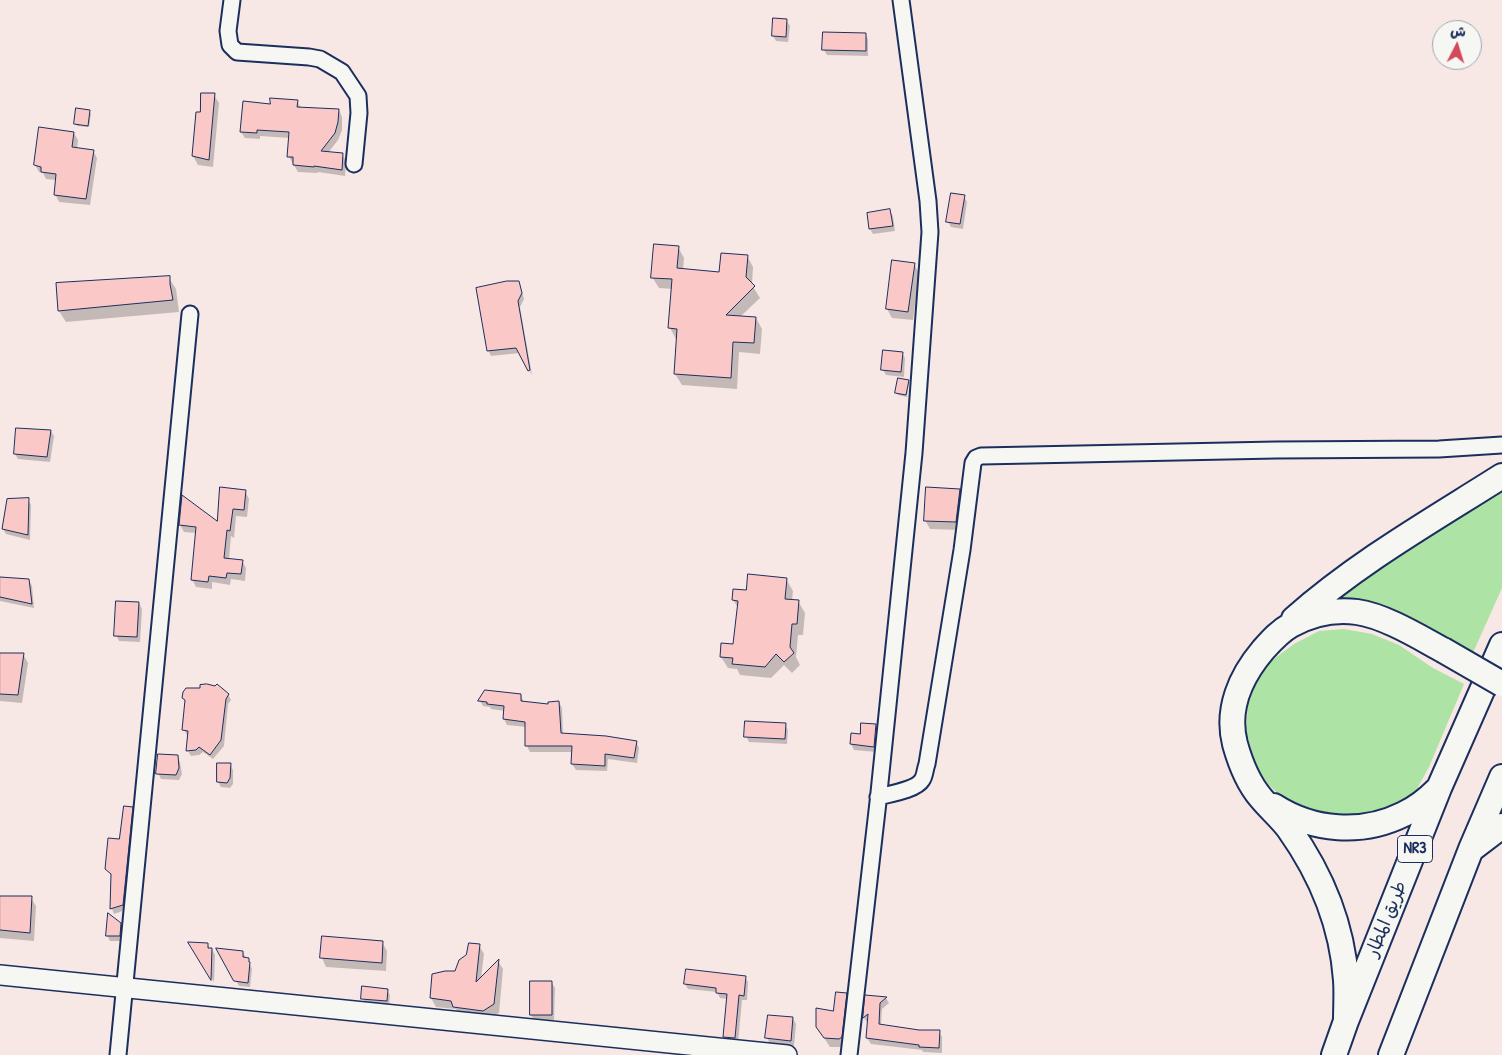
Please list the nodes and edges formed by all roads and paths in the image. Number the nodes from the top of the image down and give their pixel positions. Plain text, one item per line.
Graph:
1 (232, 0) edge
2 (901, 0) edge
3 (354, 164) dead end
4 (190, 314) dead end
5 (1502, 445) edge
6 (1502, 476) edge
7 (1275, 636) junction
8 (1502, 646) edge
9 (1502, 684) edge
10 (1502, 777) edge
11 (1439, 788) junction
12 (878, 797) junction
13 (1260, 797) junction
14 (1502, 826) edge
15 (1471, 849) junction
16 (0, 975) edge
17 (125, 988) junction
18 (1346, 1021) junction
19 (118, 1055) edge
20 (788, 1055) edge
21 (850, 1055) edge
22 (1334, 1055) edge
23 (1391, 1055) edge

1 - 3 street
2 - 12 street
4 - 17 street
5 - 12 street
6 - 7 highway
7 - 9 highway, bridge
7 - 13 highway
8 - 11 highway, طريق المطار / NR3
10 - 15 highway
11 - 13 highway
11 - 18 highway, طريق المطار / NR3
12 - 21 street
13 - 18 highway
14 - 15 highway
15 - 23 highway
16 - 17 street
17 - 19 street
17 - 20 street
18 - 22 highway, طريق المطار / NR3

